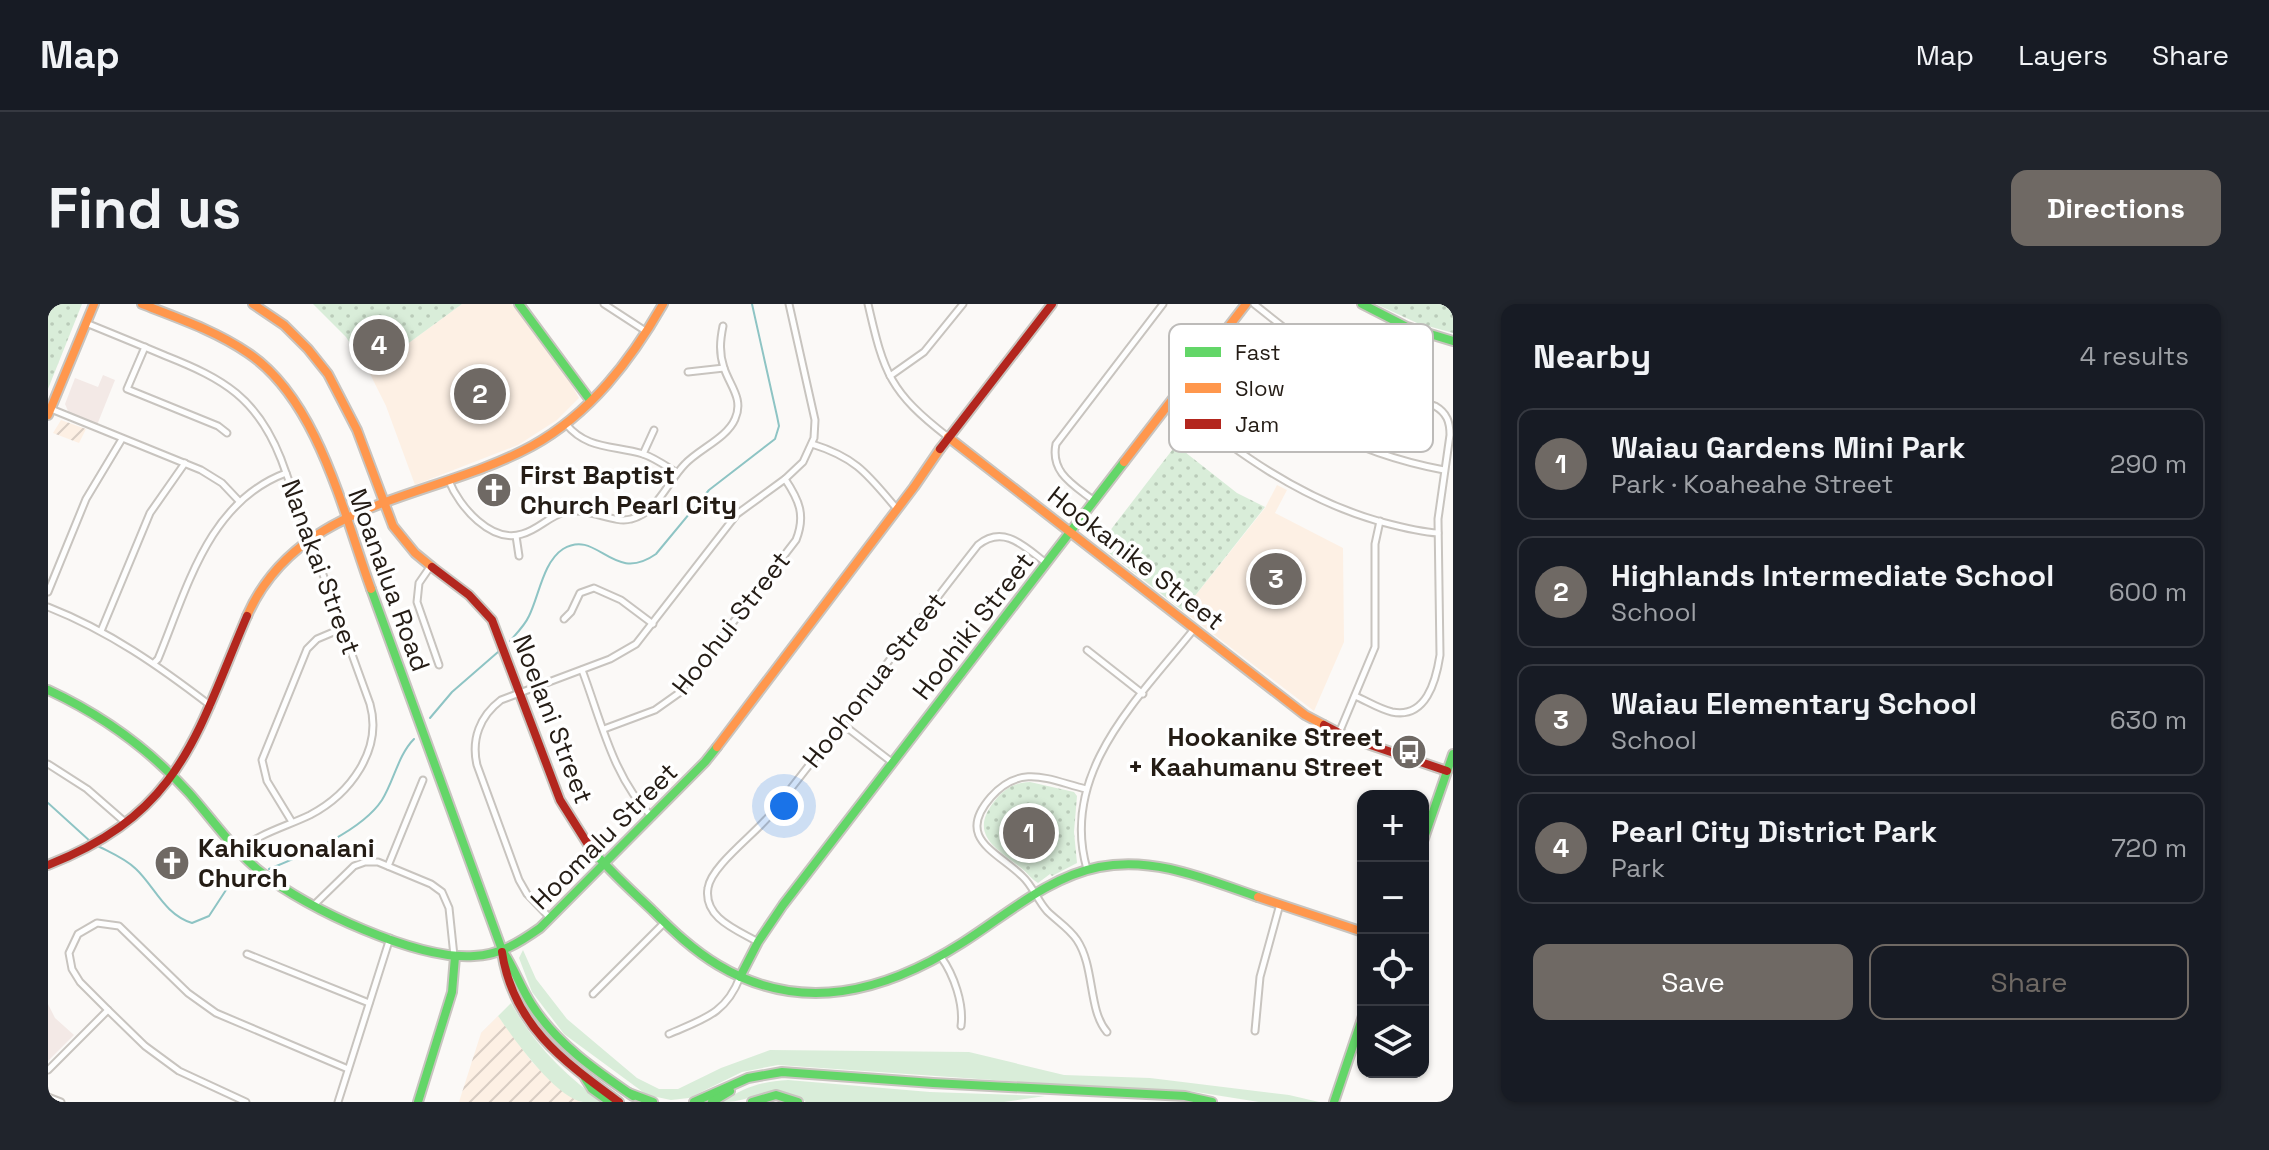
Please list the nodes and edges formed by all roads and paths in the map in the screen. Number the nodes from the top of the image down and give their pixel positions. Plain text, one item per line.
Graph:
1 (94, 304) edge
2 (142, 304) edge
3 (253, 304) edge
4 (519, 304) edge
5 (604, 304) edge
6 (663, 304) edge
7 (789, 304) edge
8 (868, 304) edge
9 (963, 304) edge
10 (1052, 304) edge
11 (1163, 304) edge
12 (1246, 304) edge
13 (1254, 304) edge
14 (1362, 304) edge
15 (86, 323) junction
16 (1231, 324) edge
17 (1279, 324) edge
18 (1401, 324) edge
19 (723, 326) dead end
20 (648, 332) junction
21 (1433, 335) edge
22 (1453, 341) edge
23 (145, 347) junction
24 (724, 368) junction
25 (688, 372) dead end
26 (890, 376) junction
27 (590, 400) junction
28 (1169, 404) edge
29 (1433, 405) edge
30 (49, 412) edge
31 (566, 424) junction
32 (654, 430) dead end
33 (227, 433) dead end
34 (948, 437) junction
35 (123, 439) junction
36 (812, 444) junction
37 (1239, 452) edge
38 (1375, 452) edge
39 (643, 454) junction
40 (185, 463) junction
41 (1444, 470) junction
42 (286, 473) junction
43 (677, 473) junction
44 (785, 479) junction
45 (449, 481) junction
46 (239, 501) junction
47 (1094, 501) junction
48 (384, 504) junction
49 (897, 509) junction
50 (345, 519) junction
51 (1380, 521) junction
52 (1070, 532) junction
53 (1438, 533) junction
54 (309, 536) junction
55 (516, 536) junction
56 (519, 556) dead end
57 (1046, 563) junction
58 (430, 567) junction
59 (48, 592) edge
60 (48, 607) edge
61 (564, 619) dead end
62 (653, 624) junction
63 (343, 628) junction
64 (1194, 629) junction
65 (101, 631) junction
66 (1087, 650) dead end
67 (154, 663) junction
68 (439, 665) dead end
69 (582, 670) junction
70 (48, 690) edge
71 (520, 692) junction
72 (1143, 694) junction
73 (1355, 696) junction
74 (211, 706) junction
75 (841, 723) junction
76 (604, 729) junction
77 (1339, 733) junction
78 (1453, 754) edge
79 (893, 763) junction
80 (48, 764) edge
81 (1447, 771) junction
82 (172, 776) junction
83 (423, 780) dead end
84 (1086, 789) junction
85 (652, 817) junction
86 (292, 822) junction
87 (126, 823) junction
88 (1429, 824) edge
89 (238, 851) junction
90 (605, 863) junction
91 (48, 865) edge
92 (388, 866) junction
93 (1087, 870) junction
94 (1035, 894) junction
95 (1280, 904) junction
96 (313, 906) junction
97 (550, 918) junction
98 (664, 923) junction
99 (1357, 930) edge
100 (390, 938) junction
101 (758, 942) junction
102 (502, 950) junction
103 (247, 954) dead end
104 (455, 957) junction
105 (941, 957) junction
106 (740, 977) junction
107 (593, 994) dead end
108 (369, 1003) junction
109 (108, 1010) junction
110 (961, 1026) dead end
111 (1255, 1031) dead end
112 (1107, 1032) dead end
113 (669, 1034) dead end
114 (1357, 1034) edge
115 (348, 1069) junction
116 (48, 1070) edge
117 (585, 1078) junction
118 (737, 1082) junction
119 (629, 1093) junction
120 (768, 1095) junction
121 (48, 1097) edge
122 (61, 1102) edge
123 (246, 1102) edge
124 (338, 1102) edge
125 (418, 1102) edge
126 (610, 1102) edge
127 (619, 1102) edge
128 (641, 1102) edge
129 (653, 1102) edge
130 (694, 1102) edge
131 (712, 1102) edge
132 (743, 1102) edge
133 (752, 1102) edge
134 (798, 1102) edge
135 (1212, 1102) edge
136 (1334, 1102) edge

1 - 15 main road
2 - 50 main road, Moanalua Road
3 - 48 main road, Noelani Street
4 - 27 main road
5 - 20 street
6 - 20 main road
7 - 36 street
8 - 26 street, Hookanike Street
9 - 26 street
10 - 34 main road, Hoomalu Street
11 - 47 street
12 - 16 main road, Hoohiki Street
13 - 17 street
14 - 18 main road
15 - 23 street, Nanakai Street
15 - 30 main road
19 - 24 street
20 - 27 main road
21 - 22 main road
23 - 33 street
23 - 42 street, Nanakai Street
24 - 25 street
24 - 43 street
26 - 34 street, Hookanike Street
27 - 31 main road
28 - 47 main road, Hoohiki Street
29 - 41 street
30 - 35 street
31 - 39 street
31 - 45 main road
32 - 39 street
34 - 49 main road, Hoomalu Street
34 - 52 main road, Hookanike Street
35 - 40 street
35 - 59 street
36 - 44 street
36 - 49 street
37 - 51 street
38 - 41 street
39 - 43 street
40 - 46 street
40 - 65 street
41 - 53 street
42 - 46 street
42 - 54 street, Nanakai Street
43 - 55 street
44 - 62 street
44 - 76 street, Hoohui Street
45 - 48 main road
45 - 55 street
46 - 67 street
47 - 52 main road, Hoohiki Street
48 - 50 main road
48 - 58 main road, Noelani Street
49 - 85 main road, Hoomalu Street
50 - 54 main road
50 - 102 main road, Moanalua Road
51 - 53 street
51 - 73 street
52 - 57 main road, Hoohiki Street
52 - 64 main road, Hookanike Street
53 - 73 street
54 - 63 street, Nanakai Street
54 - 74 main road
55 - 56 street
57 - 75 street, Hoohonua Street
57 - 79 main road, Hoohiki Street
58 - 68 street
58 - 71 main road, Noelani Street
60 - 65 street
61 - 62 street
62 - 69 street
63 - 86 street
63 - 86 street, Nanakai Street
64 - 72 street
64 - 77 main road, Hookanike Street
65 - 67 street
66 - 72 street
67 - 74 street
69 - 71 street
69 - 76 street
70 - 82 main road, Hoomalu Street
71 - 90 main road, Noelani Street
71 - 97 street
72 - 84 street
73 - 77 street
74 - 82 main road
75 - 79 street
75 - 101 street, Hoohonua Street
76 - 85 street
77 - 81 main road, Hookanike Street
78 - 81 main road
79 - 101 main road, Hoohiki Street
80 - 87 street
81 - 88 main road
82 - 87 main road
82 - 89 main road, Hoomalu Street
83 - 92 street
84 - 93 street
84 - 94 street
85 - 90 main road, Hoomalu Street
86 - 89 street, Nanakai Street
87 - 91 main road
89 - 96 main road, Hoomalu Street
90 - 97 main road, Hoomalu Street
90 - 98 main road, Noelani Street
92 - 96 street
92 - 104 street
93 - 94 main road, Noelani Street
93 - 95 main road, Noelani Street
94 - 105 main road, Noelani Street
94 - 112 street
95 - 99 main road, Noelani Street
95 - 111 street
96 - 100 main road, Hoomalu Street
97 - 102 main road, Hoomalu Street
98 - 106 main road, Noelani Street
98 - 107 street
100 - 104 main road, Hoomalu Street
100 - 108 street
101 - 106 main road, Hoohiki Street
102 - 104 main road, Hoomalu Street
102 - 117 main road, Moanalua Road
102 - 119 main road, Moanalua Road
103 - 108 street
104 - 125 main road
105 - 106 main road, Noelani Street
105 - 110 street
106 - 113 street
108 - 115 street
109 - 115 street
109 - 116 street
109 - 123 street
114 - 136 main road
115 - 124 street
117 - 126 main road
117 - 127 main road, Moanalua Road
118 - 130 main road
118 - 131 main road
118 - 135 main road
119 - 128 main road, Moanalua Road
119 - 129 main road
120 - 132 main road
120 - 133 main road
120 - 134 main road
121 - 122 street

